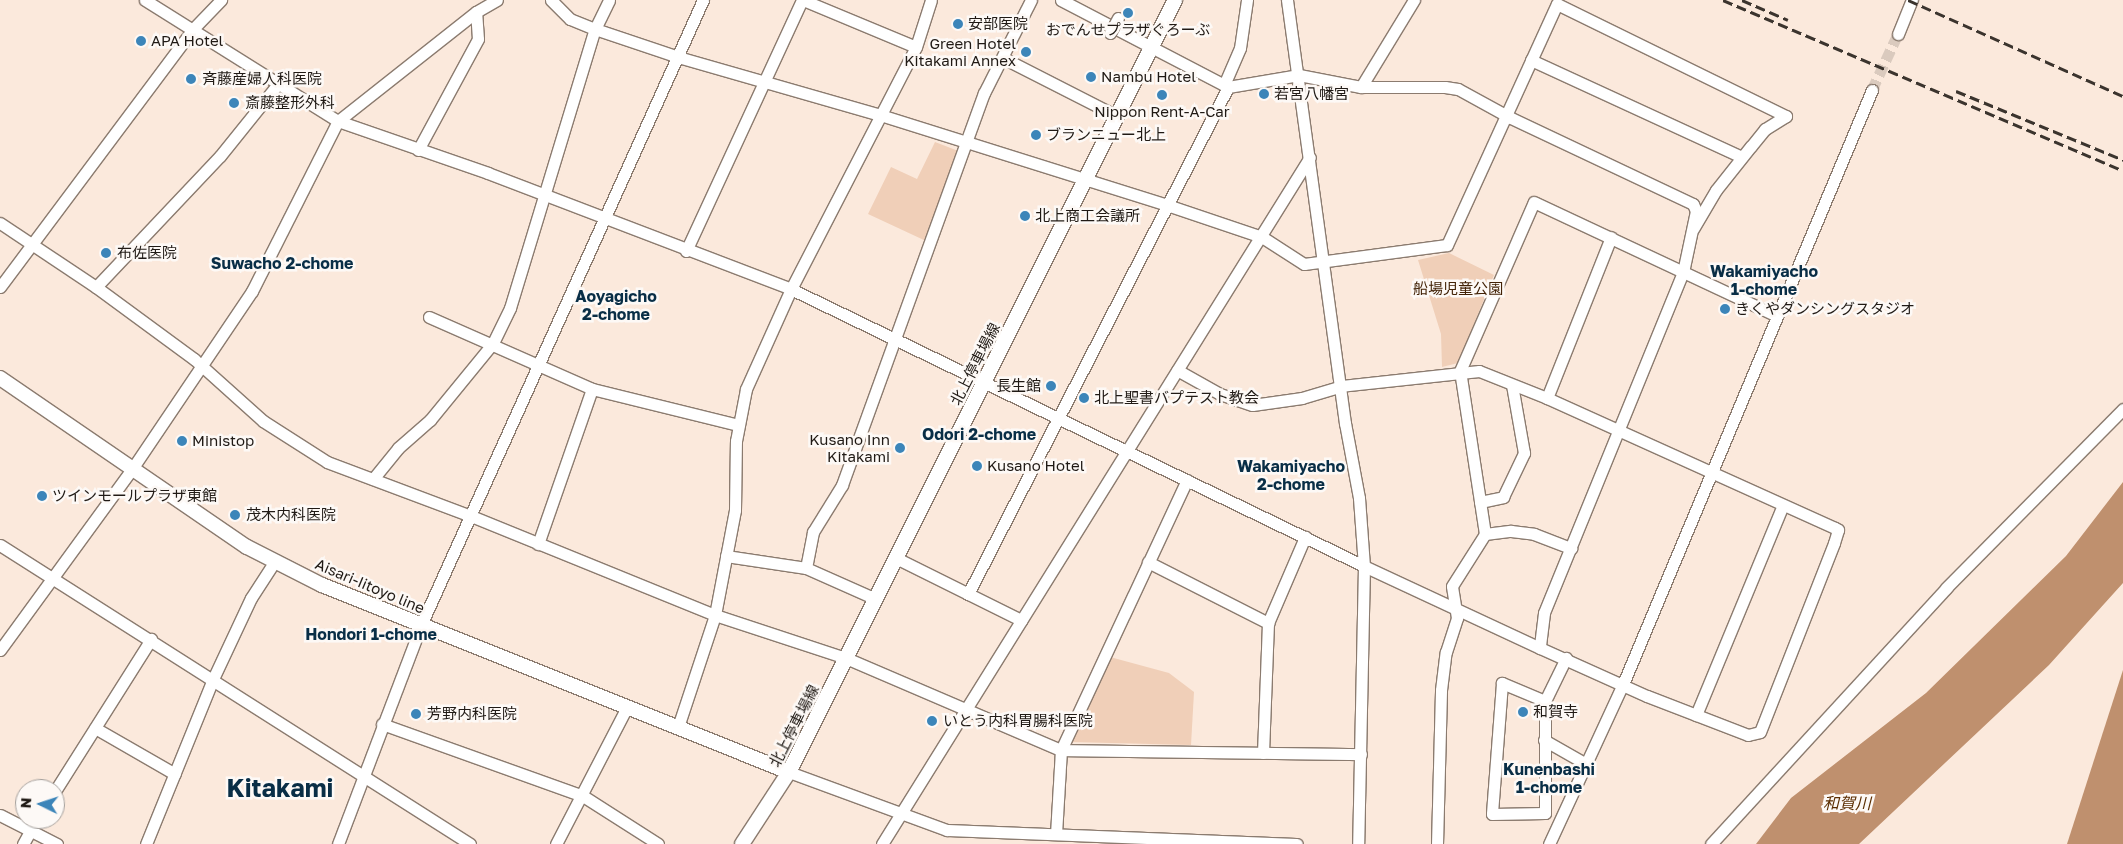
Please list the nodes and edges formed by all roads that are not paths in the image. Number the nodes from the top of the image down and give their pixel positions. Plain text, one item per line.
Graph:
1 (145, 0) edge
2 (221, 0) edge
3 (498, 0) edge
4 (551, 0) edge
5 (609, 0) edge
6 (703, 0) edge
7 (802, 0) edge
8 (931, 0) edge
9 (1031, 0) edge
10 (1061, 0) edge
11 (1175, 0) edge
12 (1247, 0) edge
13 (1287, 0) edge
14 (1414, 0) edge
15 (1912, 0) edge
16 (476, 12) junction
17 (1118, 18) dead end
18 (595, 28) junction
19 (192, 30) junction
20 (1110, 33) dead end
21 (1898, 34) tunnel mouth
22 (916, 47) junction
23 (1152, 47) junction
24 (678, 57) junction
25 (1002, 58) junction
26 (1531, 60) junction
27 (1299, 75) junction
28 (763, 82) junction
29 (277, 85) junction
30 (1226, 86) junction
31 (1361, 86) junction
32 (1872, 90) tunnel mouth
33 (880, 115) junction
34 (1506, 115) junction
35 (1117, 116) junction
36 (338, 121) junction
37 (968, 143) junction
38 (418, 150) junction
39 (1310, 157) junction
40 (1742, 157) junction
41 (1086, 179) junction
42 (545, 195) junction
43 (1170, 206) junction
44 (605, 219) junction
45 (0, 223) edge
46 (1693, 229) junction
47 (1262, 237) junction
48 (1611, 237) junction
49 (32, 245) junction
50 (686, 251) junction
51 (1325, 263) junction
52 (1683, 272) junction
53 (0, 287) edge
54 (96, 287) junction
55 (791, 289) junction
56 (1775, 315) junction
57 (429, 317) dead end
58 (894, 339) junction
59 (493, 343) junction
60 (540, 366) junction
61 (201, 367) junction
62 (1177, 370) junction
63 (1460, 372) junction
64 (0, 378) edge
65 (984, 382) junction
66 (1342, 386) junction
67 (1512, 386) junction
68 (592, 389) junction
69 (1547, 398) junction
70 (2123, 409) edge
71 (1057, 418) junction
72 (739, 425) junction
73 (1620, 431) junction
74 (1127, 451) junction
75 (132, 469) junction
76 (1710, 471) junction
77 (373, 478) junction
78 (1186, 480) junction
79 (1480, 502) junction
80 (1783, 505) junction
81 (471, 516) junction
82 (1485, 534) junction
83 (1305, 537) junction
84 (538, 544) junction
85 (0, 545) edge
86 (1571, 548) junction
87 (726, 556) junction
88 (896, 558) junction
89 (275, 561) junction
90 (1148, 562) junction
91 (1364, 566) junction
92 (806, 568) junction
93 (52, 581) junction
94 (968, 594) junction
95 (876, 598) junction
96 (1453, 606) junction
97 (715, 615) junction
98 (1021, 620) junction
99 (1268, 624) junction
100 (421, 625) junction
101 (152, 639) junction
102 (1540, 648) junction
103 (0, 650) edge
104 (846, 658) junction
105 (1566, 658) junction
106 (213, 679) junction
107 (1623, 684) junction
108 (1545, 701) junction
109 (965, 706) junction
110 (627, 707) junction
111 (1696, 715) junction
112 (382, 724) junction
113 (678, 727) junction
114 (95, 728) junction
115 (1544, 740) junction
116 (1061, 750) junction
117 (1264, 753) junction
118 (1360, 754) junction
119 (1586, 764) junction
120 (789, 772) junction
121 (174, 774) junction
122 (363, 776) junction
123 (63, 779) edge
124 (583, 796) junction
125 (901, 814) junction
126 (0, 815) edge
127 (30, 830) junction
128 (1056, 834) junction
129 (1023, 839) edge
130 (652, 842) edge
131 (23, 844) edge
132 (56, 844) edge
133 (146, 844) edge
134 (338, 844) edge
135 (470, 844) edge
136 (556, 844) edge
137 (742, 844) edge
138 (882, 844) edge
139 (1296, 844) edge
140 (1358, 844) edge
141 (1437, 844) edge
142 (1549, 844) edge
143 (1711, 844) edge

1 - 19 street
2 - 19 street
3 - 16 street
4 - 18 street
5 - 18 street
6 - 24 street
7 - 22 street
7 - 28 street
8 - 22 street
9 - 25 street
10 - 23 street
11 - 23 main road, 北上停車場線
12 - 30 street
13 - 27 street
14 - 31 street
15 - 21 street
16 - 36 street
16 - 38 street
17 - 20 street, bridge
18 - 24 street
18 - 42 street
19 - 29 street
19 - 49 street
22 - 33 street
23 - 30 street
23 - 35 main road, 北上停車場線
24 - 28 street
24 - 44 street
25 - 35 street
25 - 37 street
26 - 34 street
26 - 40 street
26 - 40 street
27 - 30 street
27 - 31 street
27 - 39 street
28 - 33 street
28 - 50 street
29 - 36 street
29 - 54 street
30 - 43 street
31 - 34 street
32 - 56 street
33 - 37 street
33 - 55 street
34 - 46 street
34 - 51 street
35 - 41 main road, 北上停車場線
36 - 38 street
36 - 61 street
37 - 41 street
37 - 58 street
38 - 42 street
39 - 47 street
39 - 51 street
40 - 46 street
41 - 43 street
41 - 65 main road, 北上停車場線
42 - 44 street
42 - 59 street
43 - 47 street
43 - 71 street
44 - 50 street
44 - 60 street
45 - 49 street
46 - 52 street
47 - 51 street
47 - 62 street
48 - 52 street
48 - 63 street
48 - 69 street
49 - 53 street
49 - 54 street
50 - 55 street
51 - 66 street
52 - 56 street
52 - 73 street
54 - 61 street
55 - 58 street
55 - 72 street
56 - 76 street
57 - 59 street
58 - 65 street
58 - 92 street
59 - 60 street
59 - 77 street
60 - 68 street
60 - 81 street
61 - 75 street
61 - 77 street
62 - 66 street
62 - 74 street
63 - 66 street
63 - 67 street
63 - 79 street
64 - 75 main road, Aisari-Iitoyo line
65 - 71 street
65 - 88 main road, 北上停車場線
66 - 91 street
67 - 69 street
67 - 79 street
68 - 72 street
68 - 84 street
69 - 73 street
70 - 143 street
71 - 74 street
71 - 94 street
72 - 87 street
73 - 76 street
73 - 86 street
74 - 78 street
74 - 98 street
75 - 89 main road, Aisari-Iitoyo line
75 - 93 street
76 - 80 street
76 - 107 street
77 - 81 street
78 - 83 street
78 - 90 street
79 - 82 street
80 - 111 street
80 - 111 street
81 - 84 street
81 - 100 street
82 - 86 street
82 - 96 street
83 - 91 street
83 - 99 street
84 - 97 street
85 - 93 street
86 - 102 street
87 - 92 street
87 - 97 street
88 - 94 street
88 - 95 main road, 北上停車場線
89 - 100 main road, Aisari-Iitoyo line
89 - 106 street
90 - 99 street
90 - 116 street
91 - 96 street
91 - 118 street
92 - 95 street
93 - 101 street
93 - 103 street
94 - 98 street
95 - 104 main road, 北上停車場線
96 - 102 street
96 - 141 street
97 - 104 street
97 - 113 street
98 - 109 street
99 - 117 street
100 - 110 main road, Aisari-Iitoyo line
100 - 112 street
101 - 106 street
101 - 114 street
102 - 105 street
104 - 109 street
104 - 120 main road, 北上停車場線
105 - 107 street
105 - 108 street
106 - 121 street
106 - 122 street
107 - 111 street
107 - 119 street
108 - 115 street
108 - 115 street
109 - 116 street
109 - 125 street
110 - 113 main road, Aisari-Iitoyo line
110 - 124 street
112 - 122 street
112 - 124 street
113 - 120 main road, Aisari-Iitoyo line
114 - 121 street
114 - 123 street
115 - 119 street
116 - 117 street
116 - 128 street
117 - 118 street
118 - 140 street
119 - 142 street
120 - 125 street
120 - 137 main road, 北上停車場線
121 - 133 street
122 - 134 street
122 - 135 street
124 - 130 street
124 - 136 street
125 - 129 street
125 - 138 street
126 - 127 street
127 - 131 street
127 - 132 street
128 - 129 street
128 - 139 street

